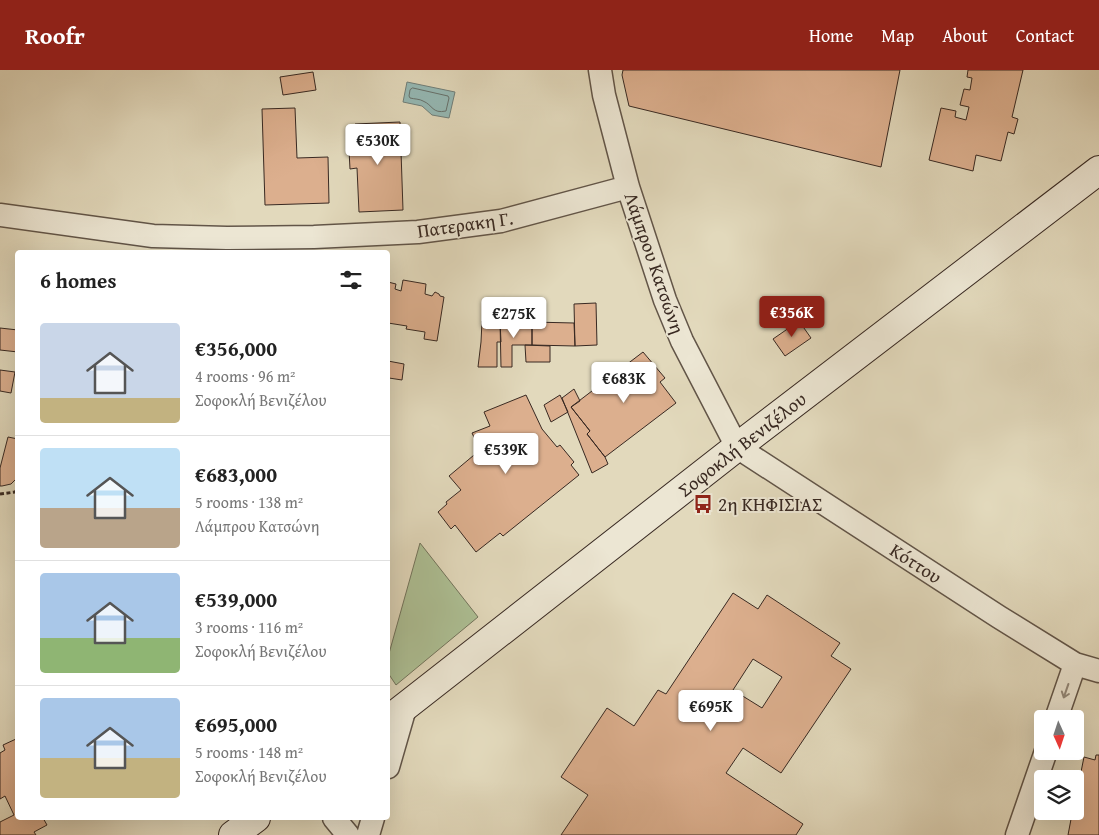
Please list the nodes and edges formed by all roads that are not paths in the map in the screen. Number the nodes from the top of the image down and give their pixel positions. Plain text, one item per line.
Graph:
1 (600, 70) edge
2 (1099, 170) edge
3 (628, 187) junction
4 (0, 215) edge
5 (737, 447) junction
6 (1075, 664) junction
7 (1099, 671) edge
8 (1059, 710) edge
9 (396, 714) edge
10 (390, 754) edge
11 (1043, 760) edge
12 (253, 820) edge
13 (336, 820) edge
14 (372, 820) edge
15 (233, 835) edge
16 (348, 835) edge
17 (368, 835) edge
18 (1018, 835) edge

1 - 3 street, Λάμπρου Κατσώνη
2 - 5 main road, Σοφοκλή Βενιζέλου
3 - 4 street, Πατερακη Γ.
3 - 5 street, Λάμπρου Κατσώνη
5 - 6 street, Κόττου
5 - 9 main road, Σοφοκλή Βενιζέλου
6 - 7 street, Κόττου
6 -> 8 street
9 - 10 street
11 - 18 street
12 - 15 main road
13 - 16 street
14 - 17 street

